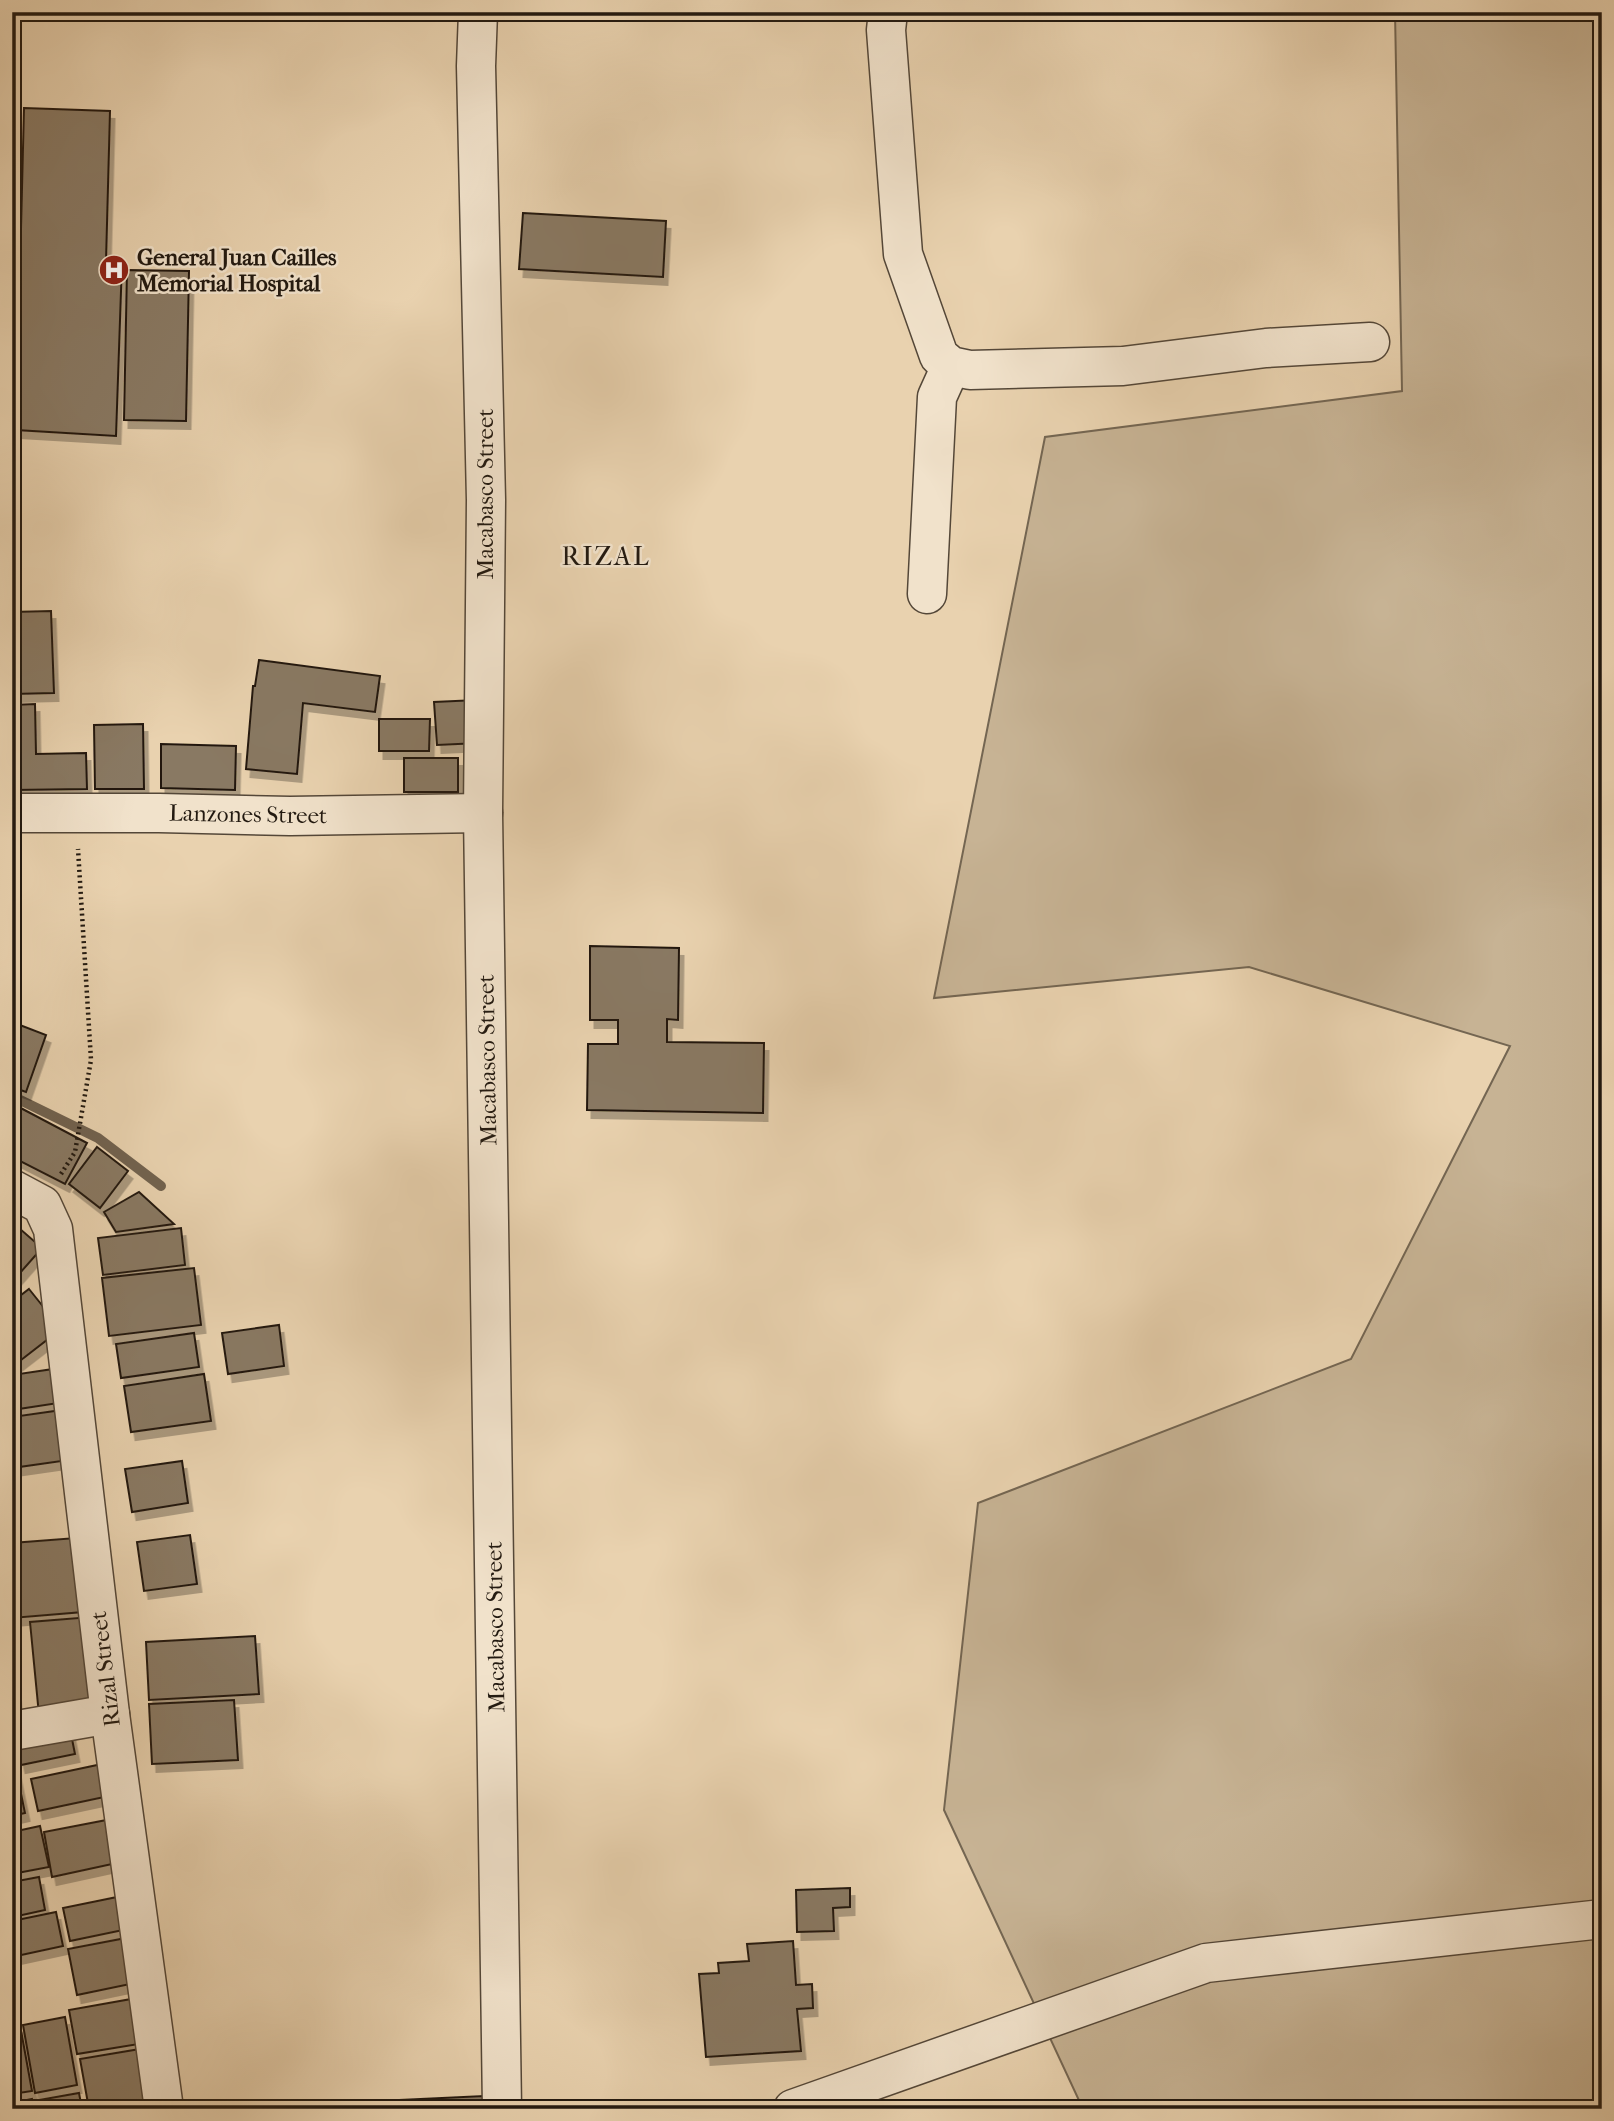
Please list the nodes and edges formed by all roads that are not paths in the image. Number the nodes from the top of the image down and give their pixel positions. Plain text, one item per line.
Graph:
1 (478, 12) edge
2 (888, 12) edge
3 (1370, 342) dead end
4 (951, 366) junction
5 (927, 594) dead end
6 (12, 813) edge
7 (483, 813) junction
8 (36, 1208) edge
9 (110, 1714) junction
10 (12, 1731) edge
11 (1602, 1919) edge
12 (164, 2109) edge
13 (502, 2109) edge
14 (793, 2109) edge

1 - 7 street, Macabasco Street
2 - 4 street
3 - 4 street
4 - 5 street
6 - 7 street, Lanzones Street
7 - 13 street, Macabasco Street
8 - 9 street, Rizal Street
9 - 10 street
9 - 12 street, Rizal Street
11 - 14 street

